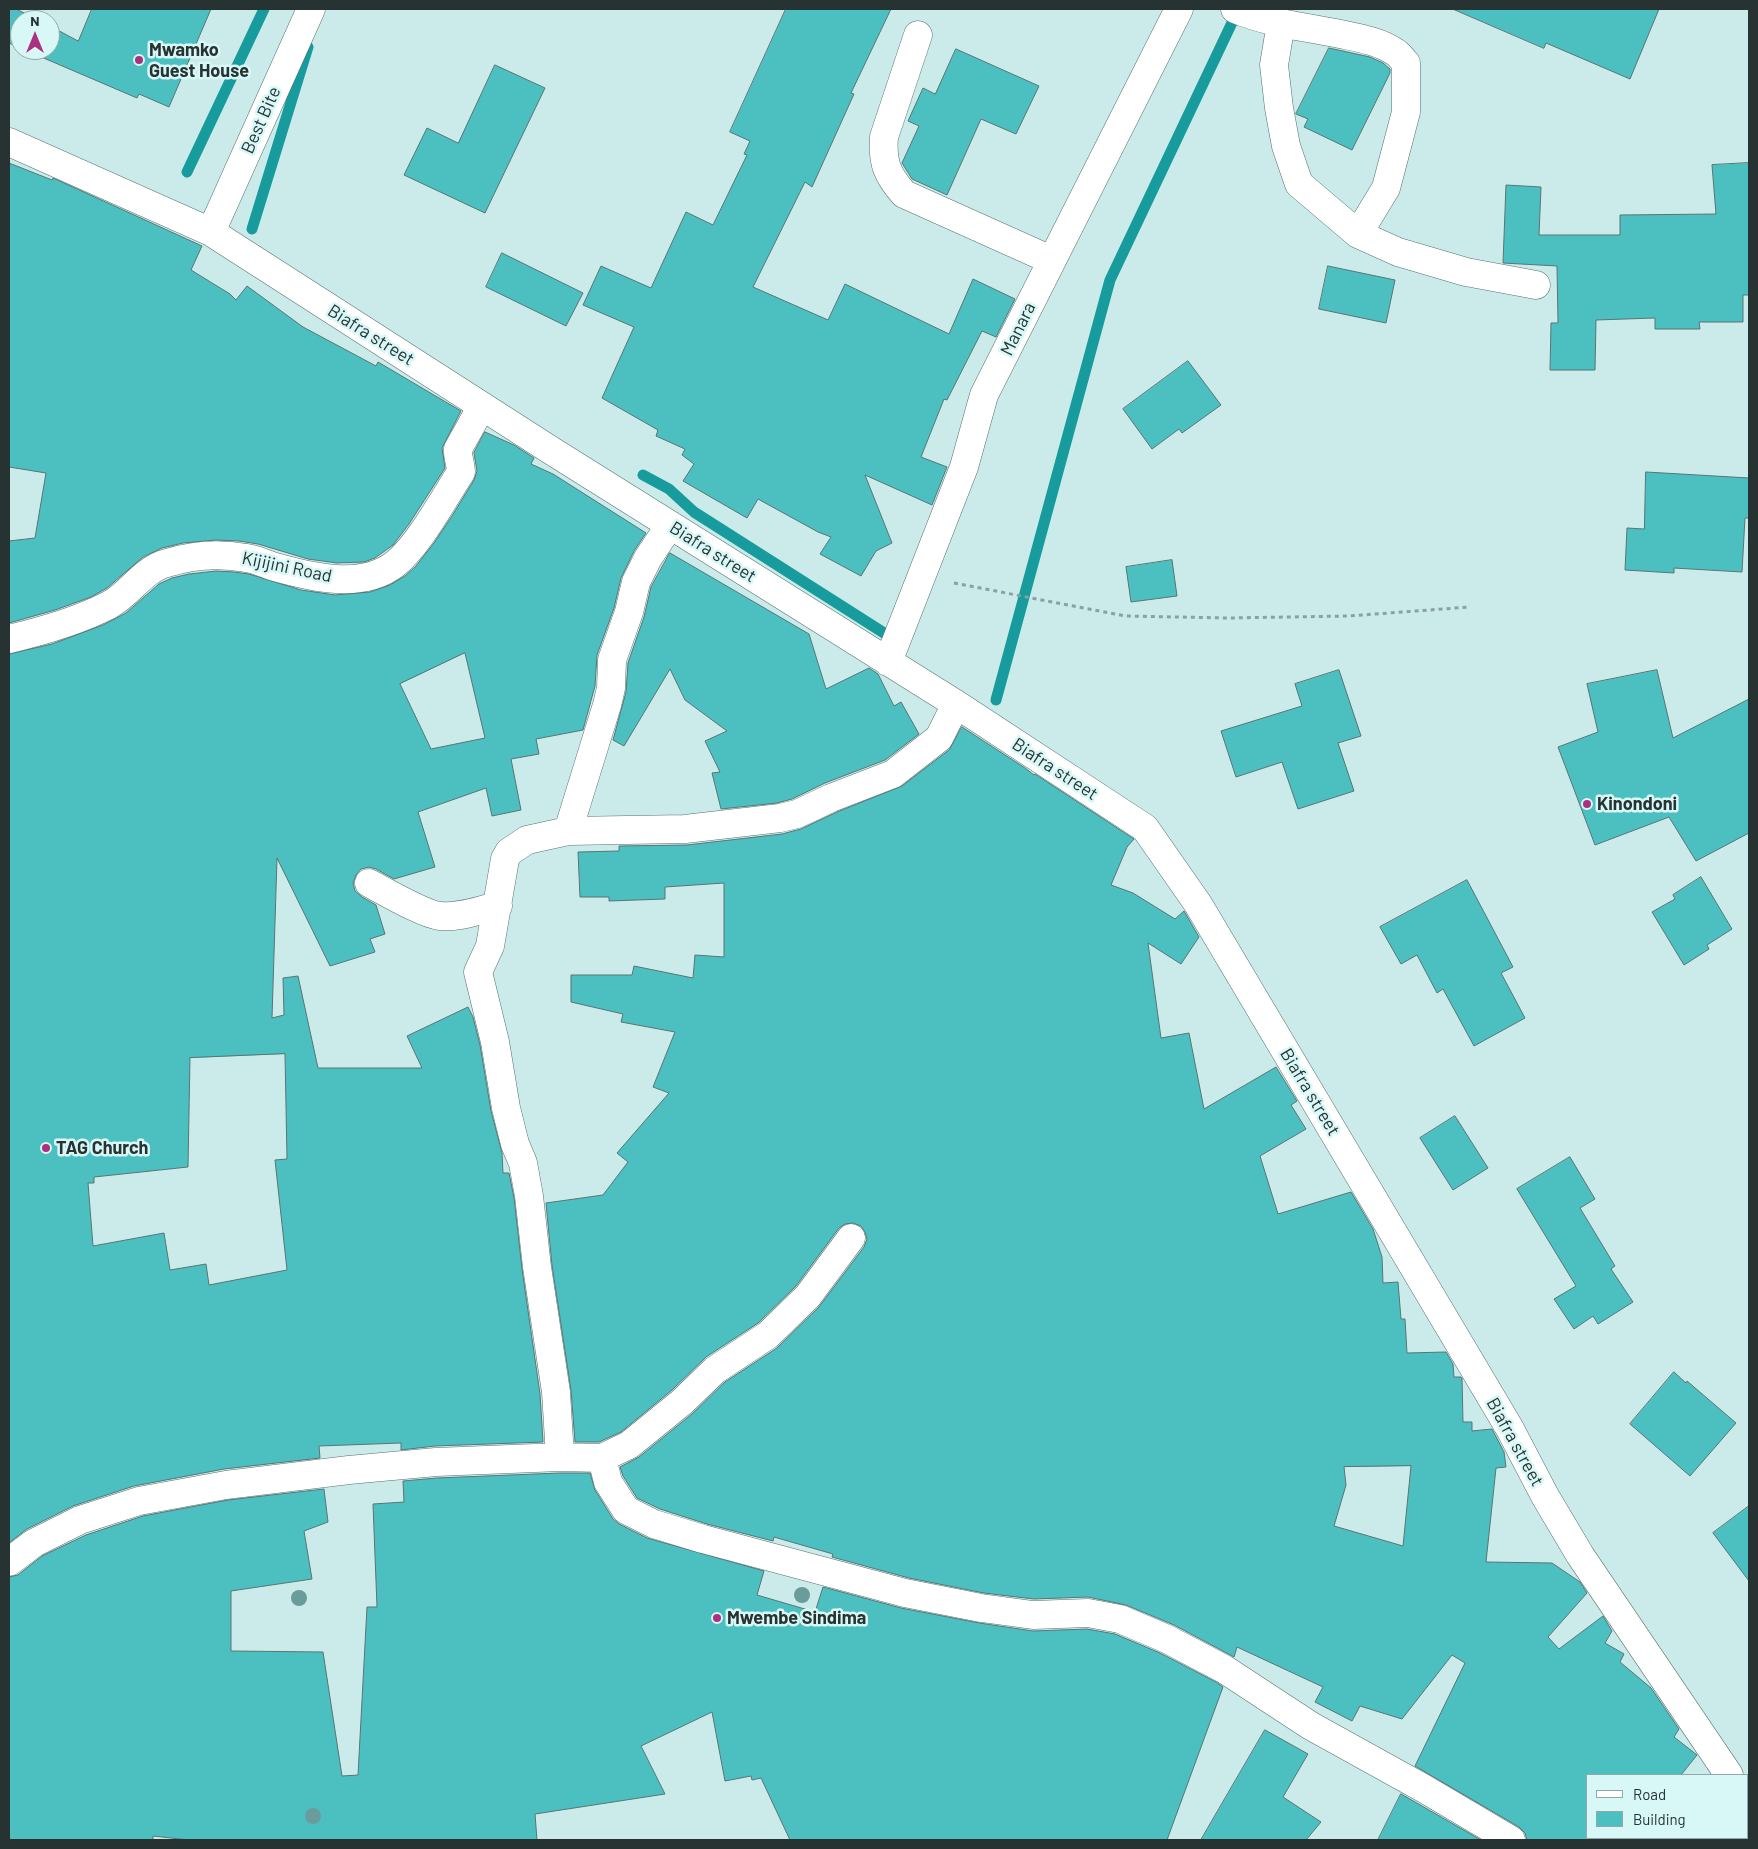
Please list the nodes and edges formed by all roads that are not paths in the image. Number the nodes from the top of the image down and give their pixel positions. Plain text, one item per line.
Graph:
1 (311, 9) edge
2 (1179, 9) edge
3 (1242, 12) edge
4 (1281, 22) junction
5 (918, 35) dead end
6 (9, 142) edge
7 (211, 232) junction
8 (1358, 234) junction
9 (1051, 260) junction
10 (1536, 285) dead end
11 (482, 406) junction
12 (670, 525) junction
13 (9, 639) edge
14 (888, 662) junction
15 (956, 704) junction
16 (568, 831) junction
17 (369, 883) dead end
18 (498, 906) junction
19 (851, 1238) dead end
20 (560, 1457) junction
21 (602, 1458) junction
22 (9, 1562) edge
23 (1727, 1774) edge
24 (1511, 1840) edge

1 - 7 street, Best Bite
2 - 9 street, Manara
3 - 4 street
4 - 8 street
4 - 8 street
5 - 9 street
6 - 7 street, Biafra street
7 - 11 street, Biafra street
8 - 10 street
9 - 14 street, Manara
11 - 12 street, Biafra street
11 - 13 street, Kijijini Road
12 - 14 street, Biafra street
12 - 16 street
14 - 15 street, Biafra street
15 - 16 street
15 - 23 street, Biafra street
16 - 18 street
17 - 18 street
18 - 20 street
19 - 21 street
20 - 21 street
20 - 22 street
21 - 24 street

